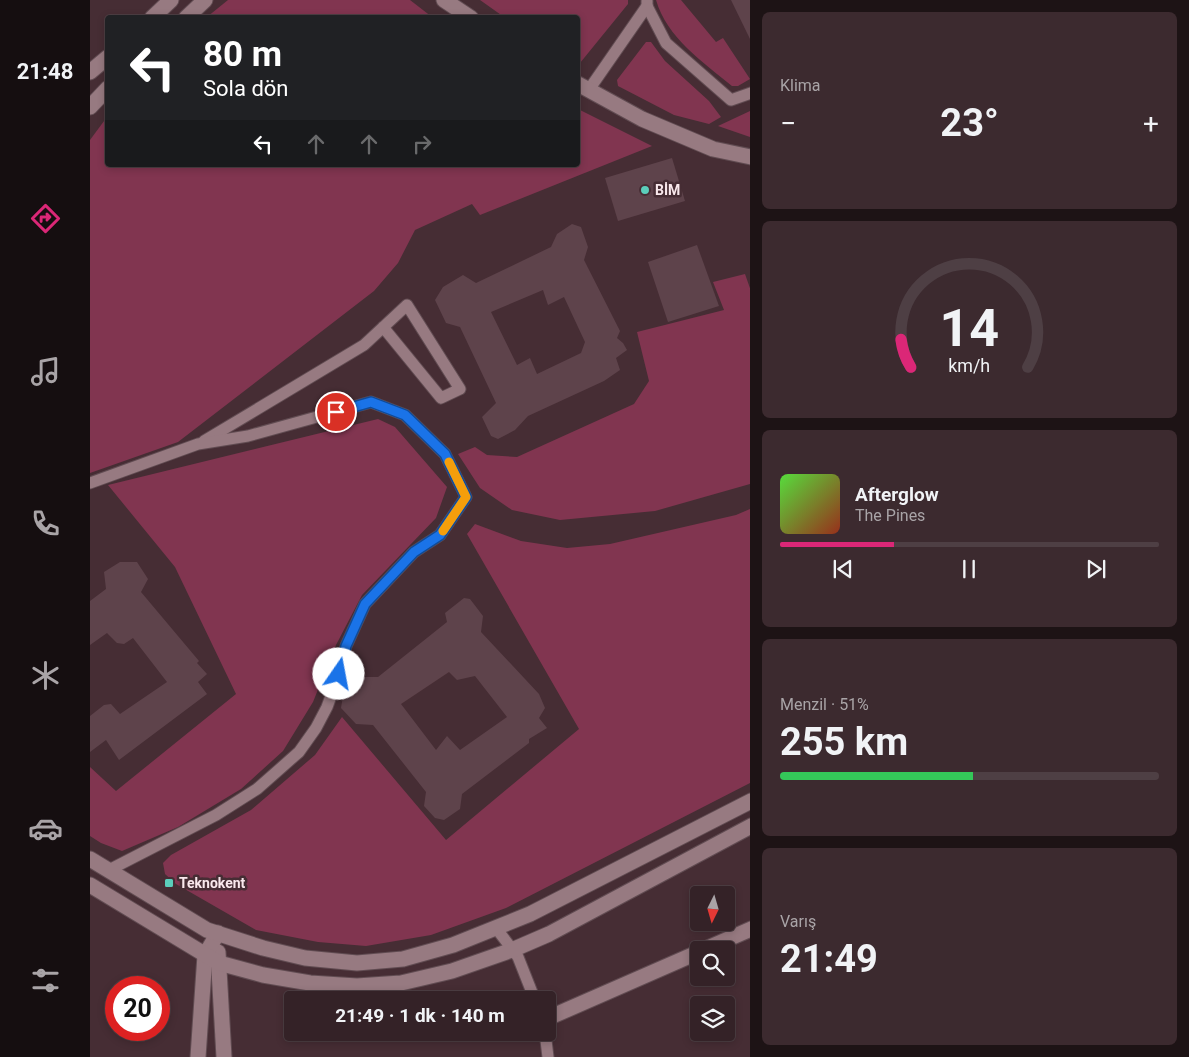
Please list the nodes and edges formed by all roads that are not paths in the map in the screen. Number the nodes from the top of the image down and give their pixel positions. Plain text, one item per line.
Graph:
1 (171, 0) edge
2 (205, 0) edge
3 (444, 0) edge
4 (647, 3) edge
5 (155, 15) edge
6 (189, 15) edge
7 (466, 15) edge
8 (105, 60) edge
9 (90, 72) edge
10 (583, 88) edge
11 (105, 91) edge
12 (750, 93) edge
13 (90, 107) edge
14 (750, 157) edge
15 (383, 327) junction
16 (198, 444) junction
17 (90, 483) edge
18 (750, 801) edge
19 (750, 826) edge
20 (90, 859) edge
21 (109, 870) junction
22 (90, 885) edge
23 (496, 928) junction
24 (750, 930) edge
25 (218, 933) junction
26 (724, 941) edge
27 (512, 950) junction
28 (690, 956) edge
29 (212, 959) junction
30 (531, 991) edge
31 (556, 1015) edge
32 (546, 1041) edge
33 (198, 1057) edge
34 (224, 1057) edge
35 (548, 1057) edge

1 - 5 street
2 - 6 street
3 - 7 street
4 - 10 lane
4 - 12 lane
8 - 9 street
10 - 14 street
11 - 13 street
15 - 15 lane
15 - 16 lane
16 - 17 lane
16 - 21 lane
18 - 23 street
19 - 27 street
20 - 21 street
21 - 25 street
22 - 29 street
23 - 25 street
23 - 27 lane
24 - 26 street
25 - 29 street
27 - 29 street
27 - 30 lane
28 - 31 street
29 - 33 street
29 - 34 street
32 - 35 lane

